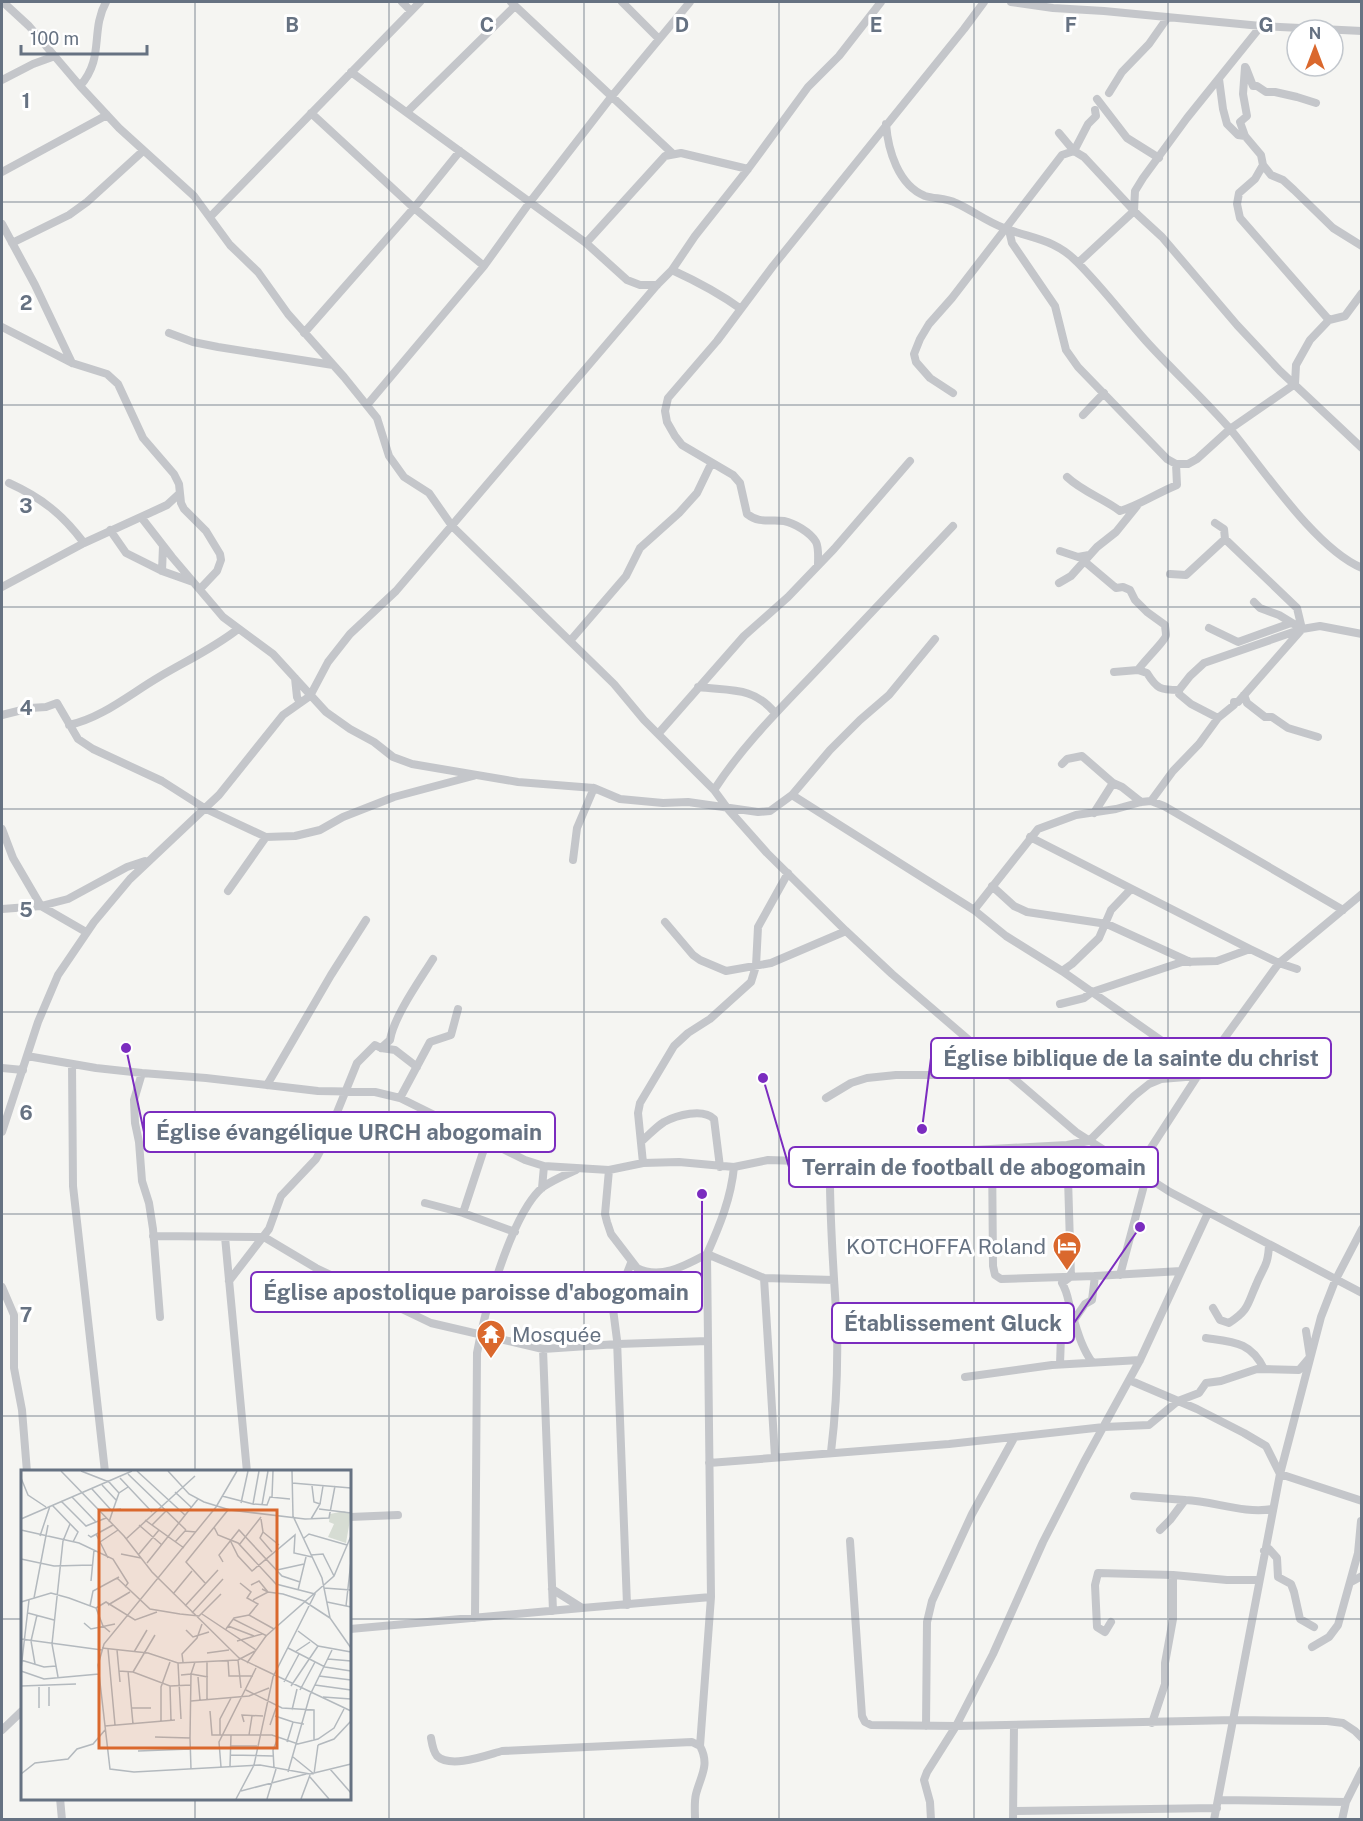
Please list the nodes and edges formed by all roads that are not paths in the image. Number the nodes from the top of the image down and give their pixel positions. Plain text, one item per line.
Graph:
1 (3, 2) edge
2 (402, 2) edge
3 (420, 2) edge
4 (622, 2) edge
5 (690, 2) edge
6 (881, 2) edge
7 (984, 2) edge
8 (1011, 2) edge
9 (103, 3) edge
10 (513, 4) edge
11 (411, 11) junction
12 (1168, 17) junction
13 (1261, 26) junction
14 (1362, 31) edge
15 (659, 39) junction
16 (1238, 55) junction
17 (55, 56) junction
18 (1245, 67) junction
19 (351, 72) junction
20 (1219, 79) junction
21 (2, 80) edge
22 (80, 86) junction
23 (1110, 93) dead end
24 (612, 96) junction
25 (1097, 99) dead end
26 (1316, 103) dead end
27 (1095, 110) dead end
28 (406, 112) junction
29 (311, 113) junction
30 (107, 115) junction
31 (886, 124) junction
32 (1059, 133) dead end
33 (1245, 136) junction
34 (873, 141) junction
35 (887, 145) junction
36 (143, 151) junction
37 (460, 152) junction
38 (1074, 152) junction
39 (672, 153) junction
40 (1159, 158) junction
41 (1263, 165) junction
42 (748, 169) junction
43 (2, 172) edge
44 (1135, 191) junction
45 (1119, 194) junction
46 (530, 202) junction
47 (414, 208) junction
48 (1134, 211) junction
49 (211, 216) junction
50 (2, 224) edge
51 (1006, 229) junction
52 (12, 243) junction
53 (586, 243) junction
54 (1362, 246) edge
55 (1078, 263) junction
56 (484, 266) junction
57 (672, 270) junction
58 (657, 285) junction
59 (1362, 293) edge
60 (741, 309) junction
61 (1329, 320) junction
62 (2, 327) edge
63 (169, 333) dead end
64 (304, 333) junction
65 (72, 363) junction
66 (333, 365) junction
67 (1295, 384) junction
68 (953, 393) dead end
69 (1104, 393) junction
70 (367, 405) junction
71 (1083, 415) dead end
72 (1230, 429) junction
73 (1362, 448) edge
74 (910, 461) dead end
75 (711, 464) junction
76 (1176, 464) junction
77 (1067, 477) dead end
78 (9, 483) dead end
79 (179, 494) junction
80 (1137, 506) junction
81 (141, 517) junction
82 (1215, 523) dead end
83 (452, 525) junction
84 (953, 526) dead end
85 (110, 530) junction
86 (1225, 539) junction
87 (84, 543) junction
88 (163, 546) junction
89 (1060, 551) dead end
90 (1086, 558) junction
91 (818, 565) junction
92 (1362, 568) edge
93 (162, 571) junction
94 (1170, 574) dead end
95 (1059, 584) dead end
96 (196, 585) junction
97 (2, 587) edge
98 (1254, 602) dead end
99 (1292, 623) junction
100 (1209, 628) dead end
101 (238, 629) junction
102 (1302, 629) junction
103 (1362, 634) edge
104 (935, 639) dead end
105 (570, 641) junction
106 (1138, 670) junction
107 (1114, 672) dead end
108 (295, 677) junction
109 (698, 687) junction
110 (1179, 690) junction
111 (1244, 695) junction
112 (310, 696) junction
113 (300, 703) junction
114 (776, 713) junction
115 (2, 715) edge
116 (1218, 718) junction
117 (69, 725) junction
118 (658, 734) junction
119 (1318, 737) dead end
120 (1062, 764) dead end
121 (477, 775) junction
122 (1113, 783) junction
123 (594, 788) junction
124 (714, 790) junction
125 (792, 795) junction
126 (1151, 801) junction
127 (1141, 802) junction
128 (206, 808) junction
129 (728, 809) junction
130 (1094, 813) junction
131 (2, 829) edge
132 (266, 837) junction
133 (1029, 837) junction
134 (148, 860) junction
135 (573, 860) dead end
136 (788, 873) junction
137 (992, 886) junction
138 (1131, 889) junction
139 (228, 891) dead end
140 (1362, 894) edge
141 (41, 906) junction
142 (2, 909) edge
143 (974, 910) junction
144 (1342, 910) junction
145 (366, 920) dead end
146 (665, 922) dead end
147 (1103, 923) junction
148 (846, 931) junction
149 (87, 932) junction
150 (1250, 949) junction
151 (433, 959) dead end
152 (1190, 962) junction
153 (1279, 963) junction
154 (756, 966) junction
155 (1297, 969) dead end
156 (1062, 971) junction
157 (1092, 992) junction
158 (1060, 1004) dead end
159 (458, 1009) dead end
160 (381, 1048) junction
161 (27, 1056) junction
162 (72, 1064) junction
163 (417, 1067) junction
164 (2, 1068) edge
165 (23, 1070) junction
166 (1003, 1071) junction
167 (1200, 1072) junction
168 (142, 1073) junction
169 (267, 1085) junction
170 (345, 1092) junction
171 (400, 1098) junction
172 (826, 1098) dead end
173 (2, 1132) edge
174 (487, 1140) junction
175 (642, 1141) junction
176 (1089, 1141) junction
177 (1067, 1145) junction
178 (992, 1149) junction
179 (830, 1162) junction
180 (643, 1163) junction
181 (544, 1166) junction
182 (720, 1167) junction
183 (734, 1167) junction
184 (578, 1169) junction
185 (609, 1170) junction
186 (1136, 1171) junction
187 (1146, 1178) junction
188 (542, 1188) junction
189 (425, 1203) dead end
190 (463, 1213) junction
191 (1208, 1213) junction
192 (1362, 1229) edge
193 (515, 1232) junction
194 (153, 1236) junction
195 (225, 1237) junction
196 (264, 1237) junction
197 (1269, 1245) junction
198 (707, 1254) junction
199 (631, 1263) junction
200 (1180, 1271) junction
201 (1120, 1275) junction
202 (1095, 1276) junction
203 (1071, 1277) junction
204 (764, 1278) junction
205 (834, 1280) junction
206 (229, 1281) junction
207 (1335, 1281) junction
208 (2, 1287) edge
209 (1362, 1293) edge
210 (1213, 1308) dead end
211 (160, 1317) dead end
212 (1074, 1320) junction
213 (1306, 1330) dead end
214 (480, 1335) junction
215 (1206, 1338) dead end
216 (708, 1341) junction
217 (618, 1344) junction
218 (543, 1349) junction
219 (1310, 1357) junction
220 (1140, 1360) junction
221 (1092, 1362) junction
222 (1060, 1364) junction
223 (1264, 1369) junction
224 (965, 1377) dead end
225 (1129, 1380) junction
226 (1178, 1401) junction
227 (1104, 1427) junction
228 (1014, 1438) junction
229 (831, 1452) junction
230 (775, 1457) junction
231 (709, 1463) junction
232 (27, 1470) edge
233 (105, 1470) edge
234 (247, 1470) edge
235 (1280, 1473) junction
236 (1134, 1496) dead end
237 (1185, 1500) junction
238 (1362, 1500) edge
239 (1273, 1509) junction
240 (398, 1515) dead end
241 (351, 1517) edge
242 (1361, 1521) edge
243 (1160, 1530) dead end
244 (850, 1541) dead end
245 (1264, 1551) junction
246 (1173, 1575) junction
247 (1362, 1576) edge
248 (1259, 1580) junction
249 (1351, 1582) junction
250 (552, 1589) junction
251 (711, 1597) junction
252 (627, 1605) junction
253 (582, 1608) junction
254 (553, 1611) junction
255 (475, 1618) junction
256 (1112, 1622) dead end
257 (1314, 1627) dead end
258 (351, 1629) edge
259 (1312, 1647) dead end
260 (21, 1712) edge
261 (1234, 1720) junction
262 (1152, 1723) junction
263 (1014, 1725) junction
264 (926, 1726) junction
265 (956, 1726) junction
266 (2, 1730) edge
267 (431, 1738) dead end
268 (1362, 1738) edge
269 (700, 1746) junction
270 (1362, 1770) edge
271 (60, 1800) edge
272 (1346, 1802) junction
273 (1217, 1804) junction
274 (1013, 1815) edge
275 (62, 1820) edge
276 (695, 1820) edge
277 (931, 1820) edge
278 (1215, 1820) edge
279 (1342, 1820) edge

1 - 17 street
2 - 11 street
3 - 11 street
4 - 15 street
5 - 15 street
6 - 42 street
7 - 31 street
8 - 12 street
9 - 22 street
10 - 24 street
10 - 28 street
11 - 19 street
12 - 13 street
12 - 23 street
13 - 14 street
13 - 16 street
15 - 24 street
16 - 18 street
16 - 20 street
17 - 21 street
17 - 22 street
18 - 26 street
18 - 33 street
19 - 28 street
19 - 29 street
20 - 33 street
20 - 40 street
22 - 30 street
24 - 39 street
24 - 46 street
25 - 40 street
27 - 38 street
28 - 37 street
29 - 47 street
29 - 49 street
30 - 36 street
30 - 43 street
31 - 34 street
31 - 35 street
32 - 38 street
33 - 41 street
34 - 35 street
34 - 60 street
35 - 51 street
36 - 49 street
36 - 52 street
37 - 46 street
37 - 47 street
38 - 45 street
38 - 51 street
39 - 42 street
39 - 53 street
40 - 44 street
41 - 54 street
41 - 61 street
42 - 57 street
44 - 45 street
44 - 48 street
45 - 48 street
46 - 53 street
46 - 56 street
47 - 56 street
47 - 64 street
48 - 55 street
48 - 67 street
49 - 64 street
50 - 52 street
51 - 55 street
51 - 68 street
51 - 69 street
52 - 65 street
53 - 58 street
55 - 72 street
56 - 70 street
57 - 58 street
57 - 60 street
58 - 83 street
59 - 61 street
60 - 75 street
61 - 67 street
62 - 65 street
63 - 66 street
64 - 66 street
65 - 79 street
66 - 70 street
67 - 72 street
67 - 73 street
69 - 71 street
69 - 76 street
70 - 83 street
72 - 76 street
72 - 92 street
74 - 91 street
75 - 91 street
75 - 105 street
76 - 80 street
77 - 80 street
78 - 87 street
79 - 81 street
79 - 96 street
80 - 90 street
81 - 85 street
81 - 88 street
82 - 86 street
83 - 105 street
83 - 112 street
84 - 114 street
85 - 87 street
85 - 93 street
86 - 94 street
86 - 102 street
87 - 97 street
88 - 93 street
88 - 96 street
89 - 90 street
90 - 95 street
90 - 106 street
91 - 109 street
93 - 96 street
96 - 101 street
98 - 99 street
99 - 100 street
99 - 102 street
101 - 108 street
101 - 117 street
102 - 103 street
102 - 110 street
102 - 111 street
104 - 125 street
105 - 118 street
106 - 107 street
106 - 110 street
108 - 112 street
108 - 113 street
109 - 114 street
109 - 118 street
110 - 116 street
111 - 116 street
111 - 119 street
112 - 113 street
112 - 121 street
113 - 128 street
114 - 124 street
115 - 117 street
116 - 126 street
117 - 128 street
118 - 124 street
120 - 122 street
121 - 123 street
121 - 132 street
122 - 127 street
122 - 130 street
123 - 129 street
123 - 135 street
124 - 129 street
125 - 129 street
125 - 143 street
126 - 127 street
126 - 144 street
127 - 130 street
128 - 132 street
128 - 134 street
129 - 136 street
130 - 133 street
131 - 141 street
132 - 139 street
133 - 137 street
133 - 138 street
134 - 141 street
134 - 149 street
136 - 148 street
136 - 154 street
137 - 143 street
137 - 147 street
138 - 147 street
138 - 150 street
140 - 144 street
141 - 142 street
141 - 149 street
143 - 156 street
144 - 153 street
145 - 169 street
146 - 154 street
147 - 152 street
147 - 156 street
148 - 154 street
148 - 166 street
149 - 161 street
150 - 152 street
150 - 153 street
151 - 160 street
152 - 157 street
153 - 155 street
153 - 167 street
154 - 175 street
156 - 157 street
157 - 158 street
157 - 167 street
159 - 163 street
160 - 163 street
160 - 170 street
161 - 162 street
161 - 165 street
162 - 168 street
162 - 233 street
163 - 171 street
164 - 165 street
165 - 173 street
166 - 172 street
166 - 176 street
167 - 176 street
167 - 186 street
168 - 169 street
168 - 194 street
169 - 170 street
170 - 171 street
170 - 196 street
171 - 174 street
174 - 181 street
174 - 190 street
175 - 180 street
175 - 182 street
176 - 177 street
176 - 186 street
177 - 178 street
177 - 203 street
178 - 179 street
178 - 203 street
179 - 183 street
179 - 205 street
180 - 182 street
180 - 185 street
181 - 184 street
181 - 188 street
182 - 183 street
183 - 198 street
184 - 185 street
184 - 188 street
185 - 199 street
186 - 187 street
187 - 191 street
187 - 201 street
188 - 193 street
189 - 190 street
190 - 193 street
191 - 197 street
191 - 200 street
192 - 207 street
193 - 214 street
194 - 195 street
194 - 211 street
195 - 196 street
195 - 206 street
196 - 206 street
196 - 214 street
197 - 207 street
197 - 210 street
198 - 199 street
198 - 204 street
198 - 216 street
199 - 217 street
200 - 201 street
200 - 220 street
201 - 202 street
202 - 203 street
202 - 212 street
203 - 212 street
204 - 205 street
204 - 230 street
205 - 229 street
206 - 234 street
207 - 209 street
207 - 219 street
208 - 232 street
212 - 221 street
212 - 222 street
213 - 219 street
214 - 218 street
214 - 255 street
215 - 223 street
216 - 217 street
216 - 231 street
217 - 218 street
217 - 252 street
218 - 250 street
219 - 223 street
219 - 235 street
220 - 221 street
220 - 225 street
221 - 222 street
222 - 224 street
223 - 226 street
225 - 226 street
225 - 227 street
226 - 227 street
226 - 235 street
227 - 228 street
227 - 265 street
228 - 229 street
228 - 264 street
229 - 230 street
230 - 231 street
231 - 251 street
235 - 238 street
235 - 239 street
236 - 237 street
237 - 239 street
237 - 243 street
239 - 245 street
240 - 241 street
242 - 249 street
244 - 264 street
245 - 248 street
245 - 257 street
246 - 248 street
246 - 256 street
246 - 262 street
247 - 249 street
248 - 261 street
249 - 259 street
250 - 253 street
250 - 254 street
251 - 252 street
251 - 269 street
252 - 253 street
253 - 254 street
254 - 255 street
255 - 258 street
260 - 266 street
261 - 262 street
261 - 268 street
261 - 273 street
262 - 263 street
263 - 265 street
263 - 274 street
264 - 265 street
265 - 277 street
267 - 269 street
269 - 276 street
270 - 272 street
271 - 275 street
272 - 273 street
272 - 279 street
273 - 274 street
273 - 278 street

